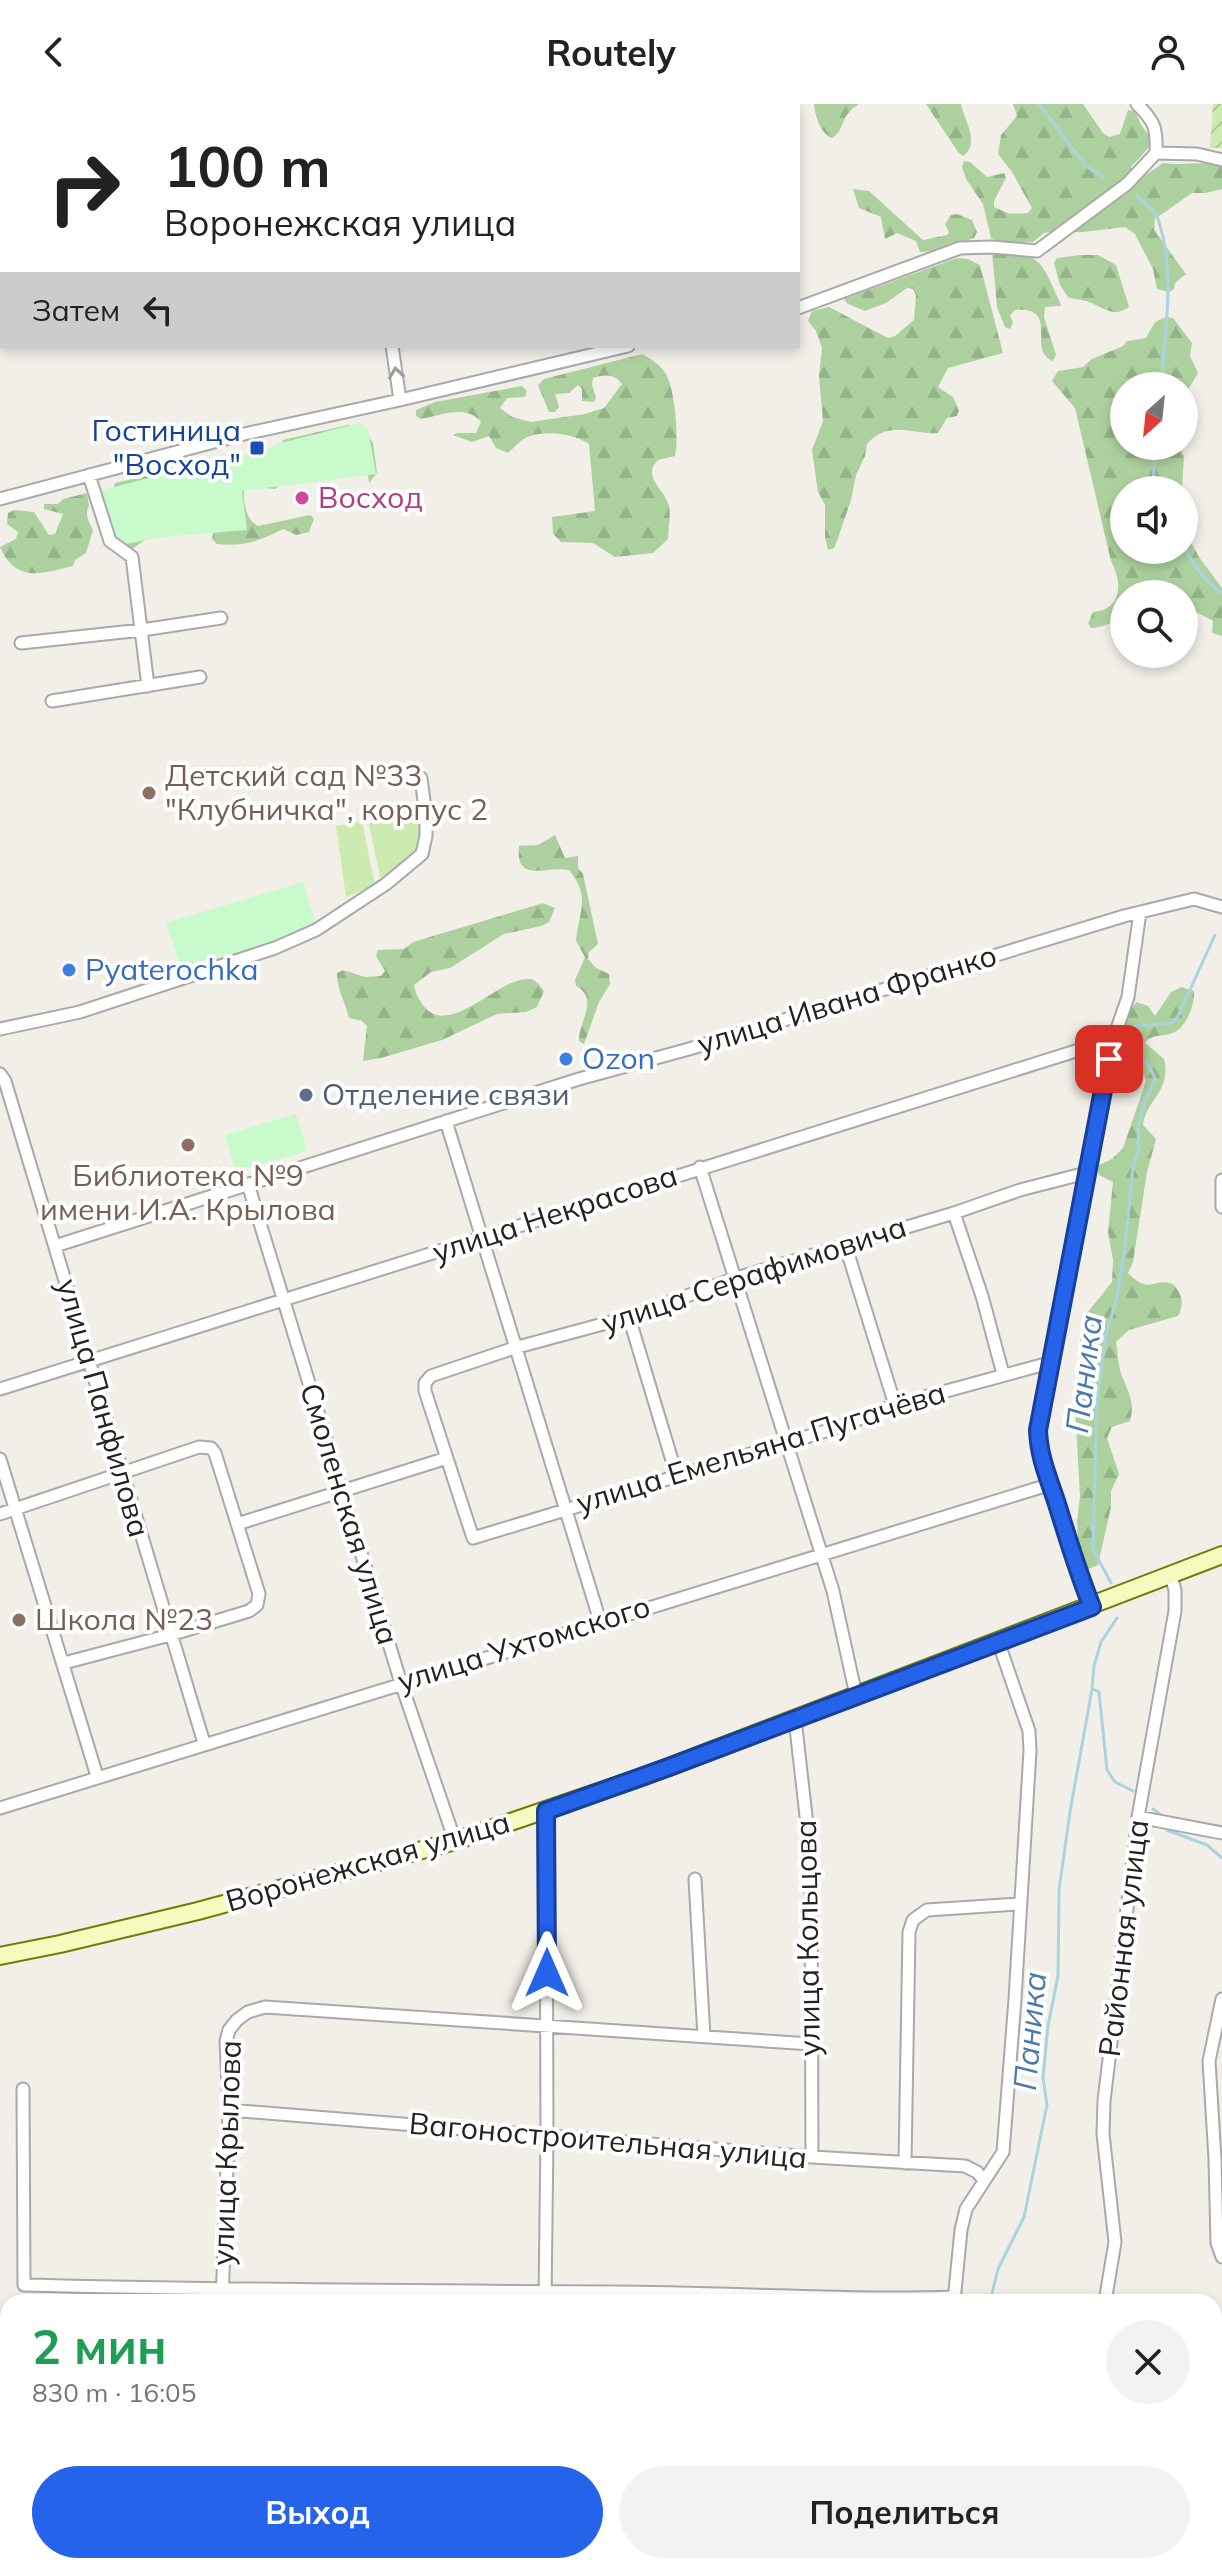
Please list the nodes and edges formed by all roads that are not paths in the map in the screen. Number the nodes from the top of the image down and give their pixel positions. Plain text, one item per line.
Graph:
1 (1137, 104) edge
2 (1156, 153) junction
3 (1222, 160) edge
4 (800, 307) edge
5 (392, 348) edge
6 (620, 348) edge
7 (400, 400) junction
8 (89, 475) junction
9 (0, 499) edge
10 (221, 618) dead end
11 (142, 630) junction
12 (21, 643) dead end
13 (200, 677) dead end
14 (148, 686) junction
15 (52, 701) dead end
16 (421, 778) dead end
17 (1222, 907) edge
18 (1140, 912) junction
19 (0, 1029) edge
20 (1112, 1043) junction
21 (0, 1074) edge
22 (446, 1121) junction
23 (700, 1167) junction
24 (1086, 1173) junction
25 (1222, 1180) edge
26 (248, 1184) junction
27 (1222, 1207) edge
28 (954, 1213) junction
29 (482, 1238) junction
30 (845, 1244) junction
31 (55, 1246) junction
32 (733, 1279) junction
33 (283, 1298) junction
34 (629, 1317) junction
35 (514, 1348) junction
36 (87, 1360) junction
37 (1049, 1363) junction
38 (1003, 1374) junction
39 (0, 1389) edge
40 (895, 1405) junction
41 (785, 1443) junction
42 (447, 1458) junction
43 (0, 1459) edge
44 (121, 1475) junction
45 (677, 1477) junction
46 (1048, 1485) junction
47 (342, 1491) junction
48 (15, 1508) junction
49 (565, 1509) junction
50 (0, 1514) edge
51 (237, 1524) junction
52 (819, 1553) junction
53 (1222, 1555) edge
54 (1171, 1576) junction
55 (1092, 1607) junction
56 (600, 1621) junction
57 (170, 1635) junction
58 (998, 1641) junction
59 (64, 1663) junction
60 (401, 1683) junction
61 (856, 1695) junction
62 (795, 1719) junction
63 (204, 1743) junction
64 (97, 1776) junction
65 (0, 1808) edge
66 (546, 1811) junction
67 (1138, 1817) junction
68 (1222, 1833) edge
69 (455, 1841) junction
70 (695, 1879) dead end
71 (1019, 1904) junction
72 (0, 1956) edge
73 (1222, 1999) edge
74 (547, 2028) junction
75 (704, 2037) junction
76 (811, 2044) junction
77 (23, 2089) dead end
78 (229, 2110) junction
79 (547, 2136) junction
80 (812, 2157) junction
81 (905, 2163) junction
82 (983, 2179) junction
83 (1222, 2257) edge
84 (186, 2294) edge
85 (222, 2294) edge
86 (545, 2294) edge
87 (584, 2294) edge
88 (690, 2294) edge
89 (955, 2294) edge
90 (1106, 2294) edge

1 - 2 street
2 - 3 street
2 - 4 street
7 -> 5 street
6 - 7 street
7 - 8 street
8 - 9 street
8 - 11 street
10 - 11 street
11 - 12 street
11 - 14 street
13 - 14 street
14 - 15 street
16 - 19 street
17 - 18 street, улица Ивана Франко
18 - 20 street
18 - 22 street, улица Ивана Франко
20 - 23 street, улица Некрасова
20 - 24 street
21 - 31 street, улица Панфилова
22 - 26 street, улица Ивана Франко
22 - 29 street
23 - 29 street, улица Некрасова
23 - 32 street
24 - 28 street, улица Серафимовича
24 - 37 street
25 - 27 street
26 - 31 street, улица Ивана Франко
26 - 33 street, Смоленская улица
28 - 30 street, улица Серафимовича
28 - 38 street
29 - 33 street, улица Некрасова
29 - 35 street
30 - 32 street, улица Серафимовича
30 - 40 street
31 - 36 street, улица Панфилова
32 - 34 street, улица Серафимовича
32 - 41 street
33 - 36 street, улица Некрасова
33 - 47 street, Смоленская улица
34 - 35 street, улица Серафимовича
34 - 45 street
35 - 42 street, улица Серафимовича
35 - 49 street
36 - 39 street, улица Некрасова
36 - 44 street, улица Панфилова
37 - 38 street, улица Емельяна Пугачёва
37 - 46 street
38 - 40 street, улица Емельяна Пугачёва
40 - 41 street, улица Емельяна Пугачёва
41 - 45 street, улица Емельяна Пугачёва
41 - 52 street
42 - 47 street
42 - 49 street, улица Емельяна Пугачёва
43 - 48 street
44 - 48 street
44 - 51 street
44 - 57 street, улица Панфилова
45 - 49 street, улица Емельяна Пугачёва
46 - 52 street, улица Ухтомского
46 - 55 street
47 - 51 street
47 - 60 street, Смоленская улица
48 - 50 street
48 - 59 street
49 - 56 street
51 - 57 street
52 - 56 street, улица Ухтомского
52 - 61 street
53 - 54 street, Воронежская улица
54 - 55 street, Воронежская улица
54 - 67 street, Районная улица
55 - 58 street, Воронежская улица
56 - 60 street, улица Ухтомского
57 - 59 street
57 - 63 street, улица Панфилова
58 - 61 street, Воронежская улица
58 - 71 street
59 - 64 street
60 - 63 street, улица Ухтомского
60 - 69 street, Смоленская улица
61 - 62 street, Воронежская улица
62 - 66 street, Воронежская улица
62 - 76 street, улица Кольцова
63 - 64 street, улица Ухтомского
64 - 65 street, улица Ухтомского
66 - 69 street, Воронежская улица
66 - 74 street
67 - 68 street
67 - 90 street, Районная улица
69 - 72 street, Воронежская улица
70 - 75 street
71 - 81 street
71 - 82 street
73 - 83 street
74 - 75 street
74 - 78 street, улица Крылова
74 - 79 street
75 - 76 street
76 - 80 street, улица Кольцова
77 - 84 street
78 - 79 street, Вагоностроительная улица
78 - 85 street, улица Крылова
79 - 80 street, Вагоностроительная улица
79 - 86 street
80 - 81 street, Вагоностроительная улица
81 - 82 street, Вагоностроительная улица
82 - 89 street
87 - 88 street

